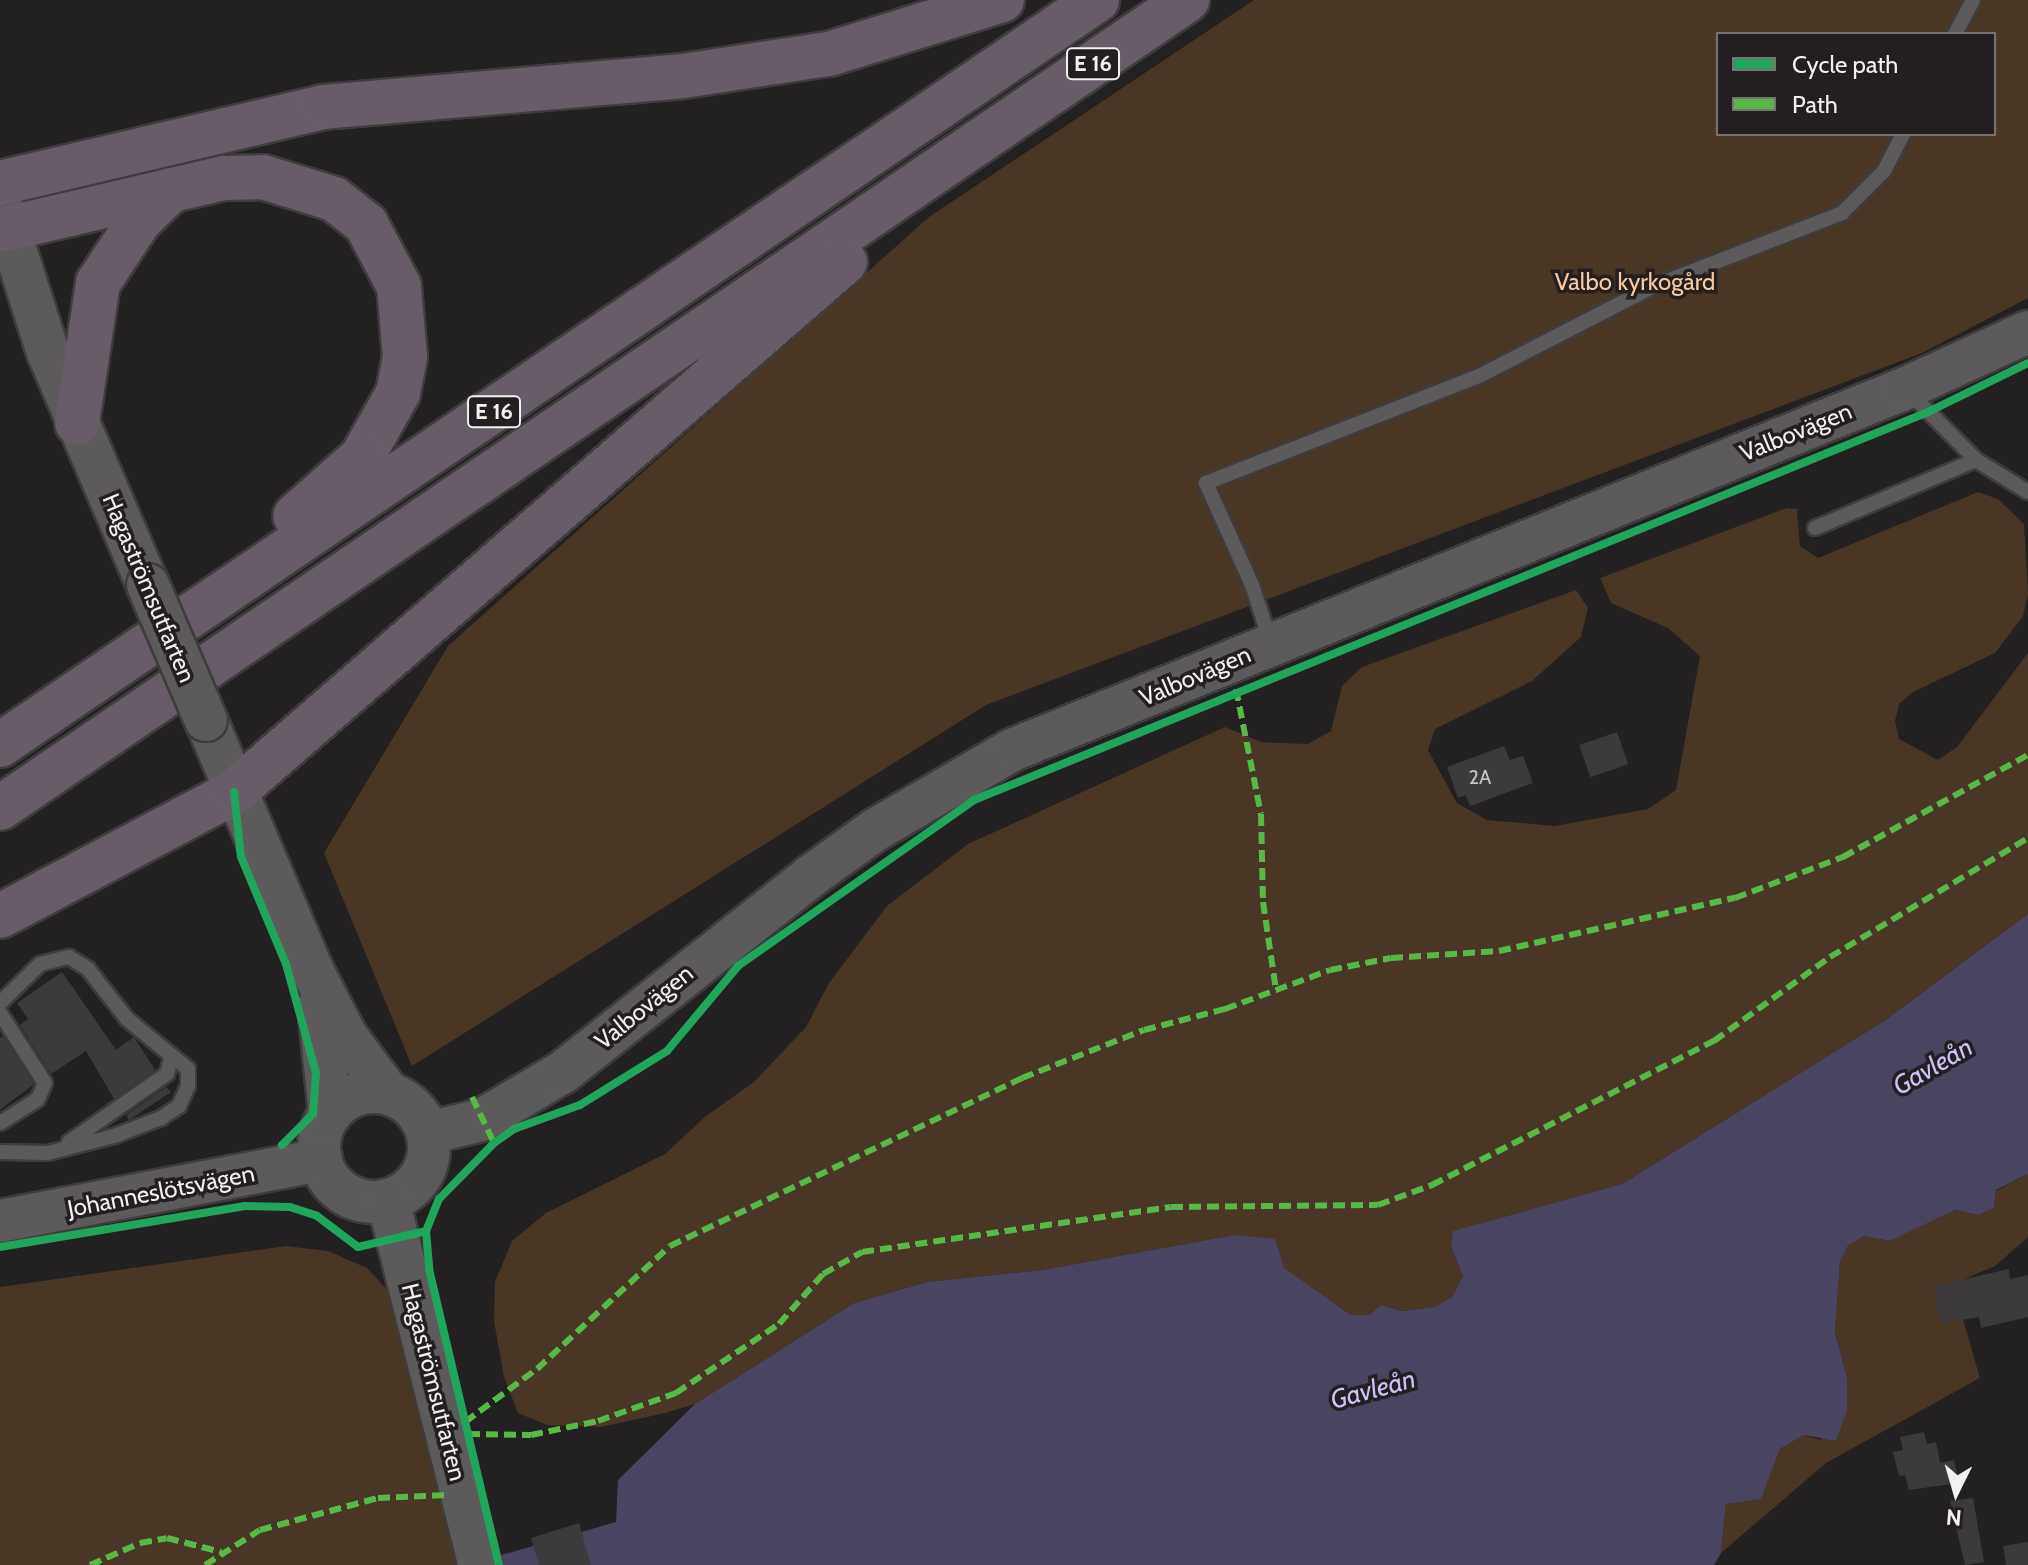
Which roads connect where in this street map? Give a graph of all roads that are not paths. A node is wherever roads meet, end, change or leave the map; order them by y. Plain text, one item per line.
1 (1002, 0) edge
2 (1097, 0) edge
3 (1187, 0) edge
4 (1973, 0) edge
5 (1956, 32) edge
6 (1000, 128) junction
7 (1902, 136) edge
8 (0, 183) edge
9 (171, 190) junction
10 (3, 216) edge
11 (2028, 332) edge
12 (1906, 388) junction
13 (77, 423) junction
14 (1976, 460) junction
15 (2028, 492) edge
16 (1815, 528) dead end
17 (1271, 644) junction
18 (98, 678) junction
19 (0, 745) edge
20 (234, 792) junction
21 (0, 808) edge
22 (0, 916) edge
23 (312, 970) junction
24 (0, 1003) edge
25 (0, 1013) edge
26 (171, 1058) junction
27 (389, 1094) junction
28 (330, 1114) junction
29 (0, 1123) edge
30 (428, 1133) junction
31 (0, 1152) edge
32 (48, 1153) junction
33 (321, 1160) junction
34 (388, 1200) junction
35 (0, 1221) edge
36 (479, 1564) edge

1 - 8 highway
2 - 18 highway, E 16
3 - 6 highway, E 16
4 - 5 lane
6 - 20 highway
6 - 21 highway, E 16
7 - 17 lane
9 - 10 highway
9 - 13 highway
9 - 18 highway
10 - 13 main road, Hagaströmsutfarten
11 - 12 main road, Valbovägen
12 - 14 lane
12 - 17 main road, Valbovägen
13 - 20 main road, Hagaströmsutfarten, bridge
14 - 15 lane
14 - 16 lane
17 - 30 main road, Valbovägen
18 - 19 highway, E 16
20 - 22 highway
20 - 23 main road, Hagaströmsutfarten
23 - 27 main road, Hagaströmsutfarten
23 - 28 main road, Hagaströmsutfarten
24 - 26 lane
25 - 29 lane
26 - 32 lane
26 - 32 lane
27 - 28 main road
27 - 30 main road, Hagaströmsutfarten
28 - 33 main road, Hagaströmsutfarten
30 - 34 main road
31 - 32 lane
33 - 34 main road
33 - 35 main road, Johanneslötsvägen
34 - 36 main road, Hagaströmsutfarten

